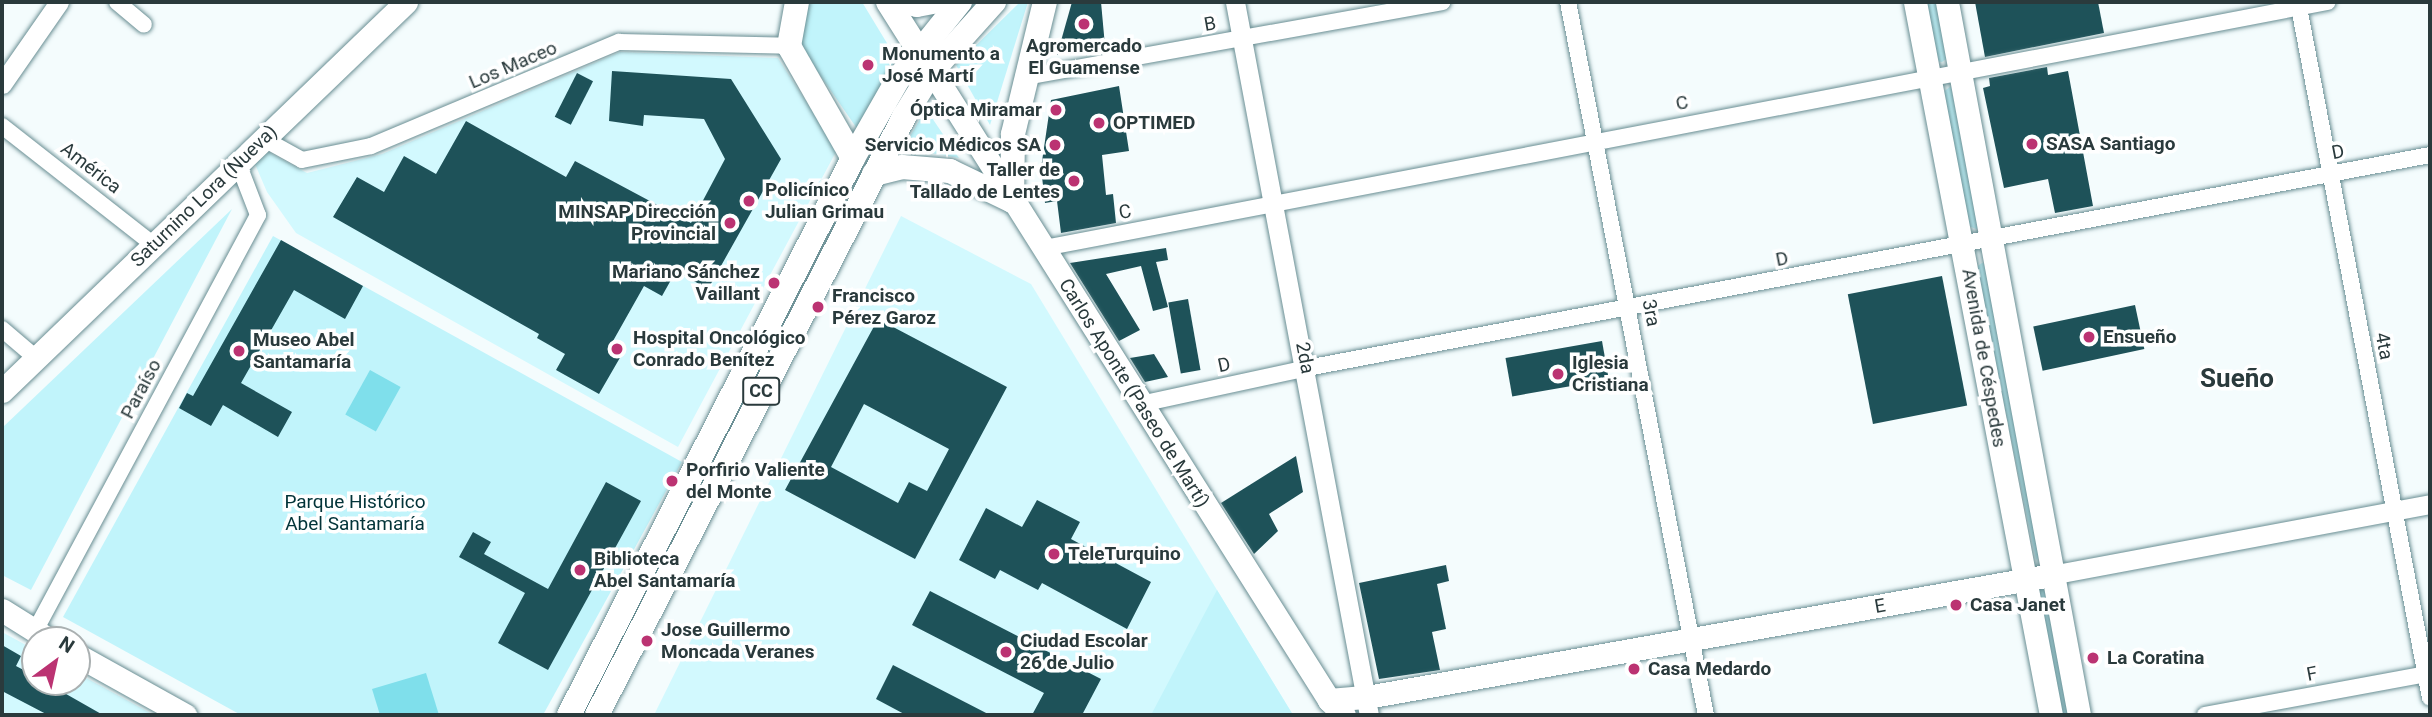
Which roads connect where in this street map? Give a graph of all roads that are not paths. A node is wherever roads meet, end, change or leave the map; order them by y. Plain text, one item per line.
1 (59, 2) edge
2 (117, 2) edge
3 (406, 2) edge
4 (797, 2) edge
5 (888, 2) edge
6 (905, 2) edge
7 (933, 2) edge
8 (960, 2) edge
9 (994, 2) edge
10 (1045, 2) edge
11 (1235, 2) edge
12 (1442, 2) edge
13 (1569, 2) edge
14 (1915, 2) edge
15 (1947, 2) edge
16 (2328, 2) edge
17 (2298, 5) edge
18 (144, 25) dead end
19 (1241, 40) junction
20 (789, 46) junction
21 (918, 50) junction
22 (932, 71) junction
23 (1960, 71) junction
24 (1026, 77) junction
25 (1928, 78) junction
26 (2, 84) edge
27 (2, 126) edge
28 (264, 139) junction
29 (1597, 141) junction
30 (2430, 155) edge
31 (853, 158) junction
32 (239, 163) junction
33 (874, 174) junction
34 (2329, 175) junction
35 (1012, 201) junction
36 (1274, 206) junction
37 (1991, 240) junction
38 (154, 245) junction
39 (1964, 246) junction
40 (1044, 248) junction
41 (1629, 309) junction
42 (2, 329) edge
43 (36, 358) junction
44 (1307, 368) junction
45 (2, 391) edge
46 (1141, 404) junction
47 (2430, 504) edge
48 (2395, 511) junction
49 (2051, 575) junction
50 (2024, 580) junction
51 (3, 613) edge
52 (26, 626) edge
53 (48, 626) edge
54 (1692, 639) junction
55 (91, 663) edge
56 (2426, 674) junction
57 (2430, 698) edge
58 (1368, 706) edge
59 (1336, 710) edge
60 (186, 715) edge
61 (569, 715) edge
62 (597, 715) edge
63 (1706, 715) edge
64 (2051, 715) edge
65 (2079, 715) edge
66 (2205, 715) edge

1 - 26 street
2 - 18 street
3 - 28 main road, Saturnino Lora (Nueva)
4 - 20 main road
5 - 21 main road
6 - 7 main road
8 - 21 main road, CC
9 - 22 main road, CC
10 - 24 main road
11 - 19 street, 2da
12 - 19 street, B
13 - 29 street, 3ra
14 - 25 main road, Avenida de Céspedes
15 - 23 main road, Avenida de Céspedes
16 - 17 street, C
17 - 23 street, C
17 - 34 street, 4ta
19 - 24 street, B
19 - 36 street, 2da
20 - 28 street, Los Maceo
20 - 31 main road
21 - 22 main road
21 - 31 main road, CC
22 - 33 main road, CC
22 - 35 main road, Carlos Aponte (Paseo de Martí)
23 - 25 street, C
23 - 37 main road, Avenida de Céspedes
24 - 35 main road
25 - 29 street, C
25 - 39 main road, Avenida de Céspedes
27 - 38 street, América
28 - 32 main road, Saturnino Lora (Nueva)
29 - 36 street, C
29 - 41 street, 3ra
30 - 34 street, D
31 - 61 main road, CC
32 - 38 main road, Saturnino Lora (Nueva)
32 - 53 street, Paraíso
33 - 35 main road
33 - 62 main road, CC
34 - 37 street, D
34 - 48 street, 4ta
35 - 40 main road, Carlos Aponte (Paseo de Martí)
36 - 40 street, C
36 - 44 street, 2da
37 - 39 street, D
37 - 49 main road, Avenida de Céspedes
38 - 43 main road, Saturnino Lora (Nueva)
39 - 41 street, D
39 - 50 main road, Avenida de Céspedes
40 - 46 main road, Carlos Aponte (Paseo de Martí)
41 - 44 street, D
41 - 54 street, 3ra
42 - 43 street
43 - 45 main road, Saturnino Lora (Nueva)
44 - 46 street, D
44 - 58 street, 2da
46 - 59 main road, Carlos Aponte (Paseo de Martí)
47 - 48 street, E
48 - 49 street, E
48 - 56 street, 4ta
49 - 50 main road, E
49 - 65 main road, Avenida de Céspedes
50 - 54 main road, E
50 - 64 main road, Avenida de Céspedes
51 - 52 main road
54 - 58 main road, E
54 - 63 street, 3ra
55 - 60 main road
56 - 57 street, 4ta
56 - 66 street, F
58 - 59 main road, E

